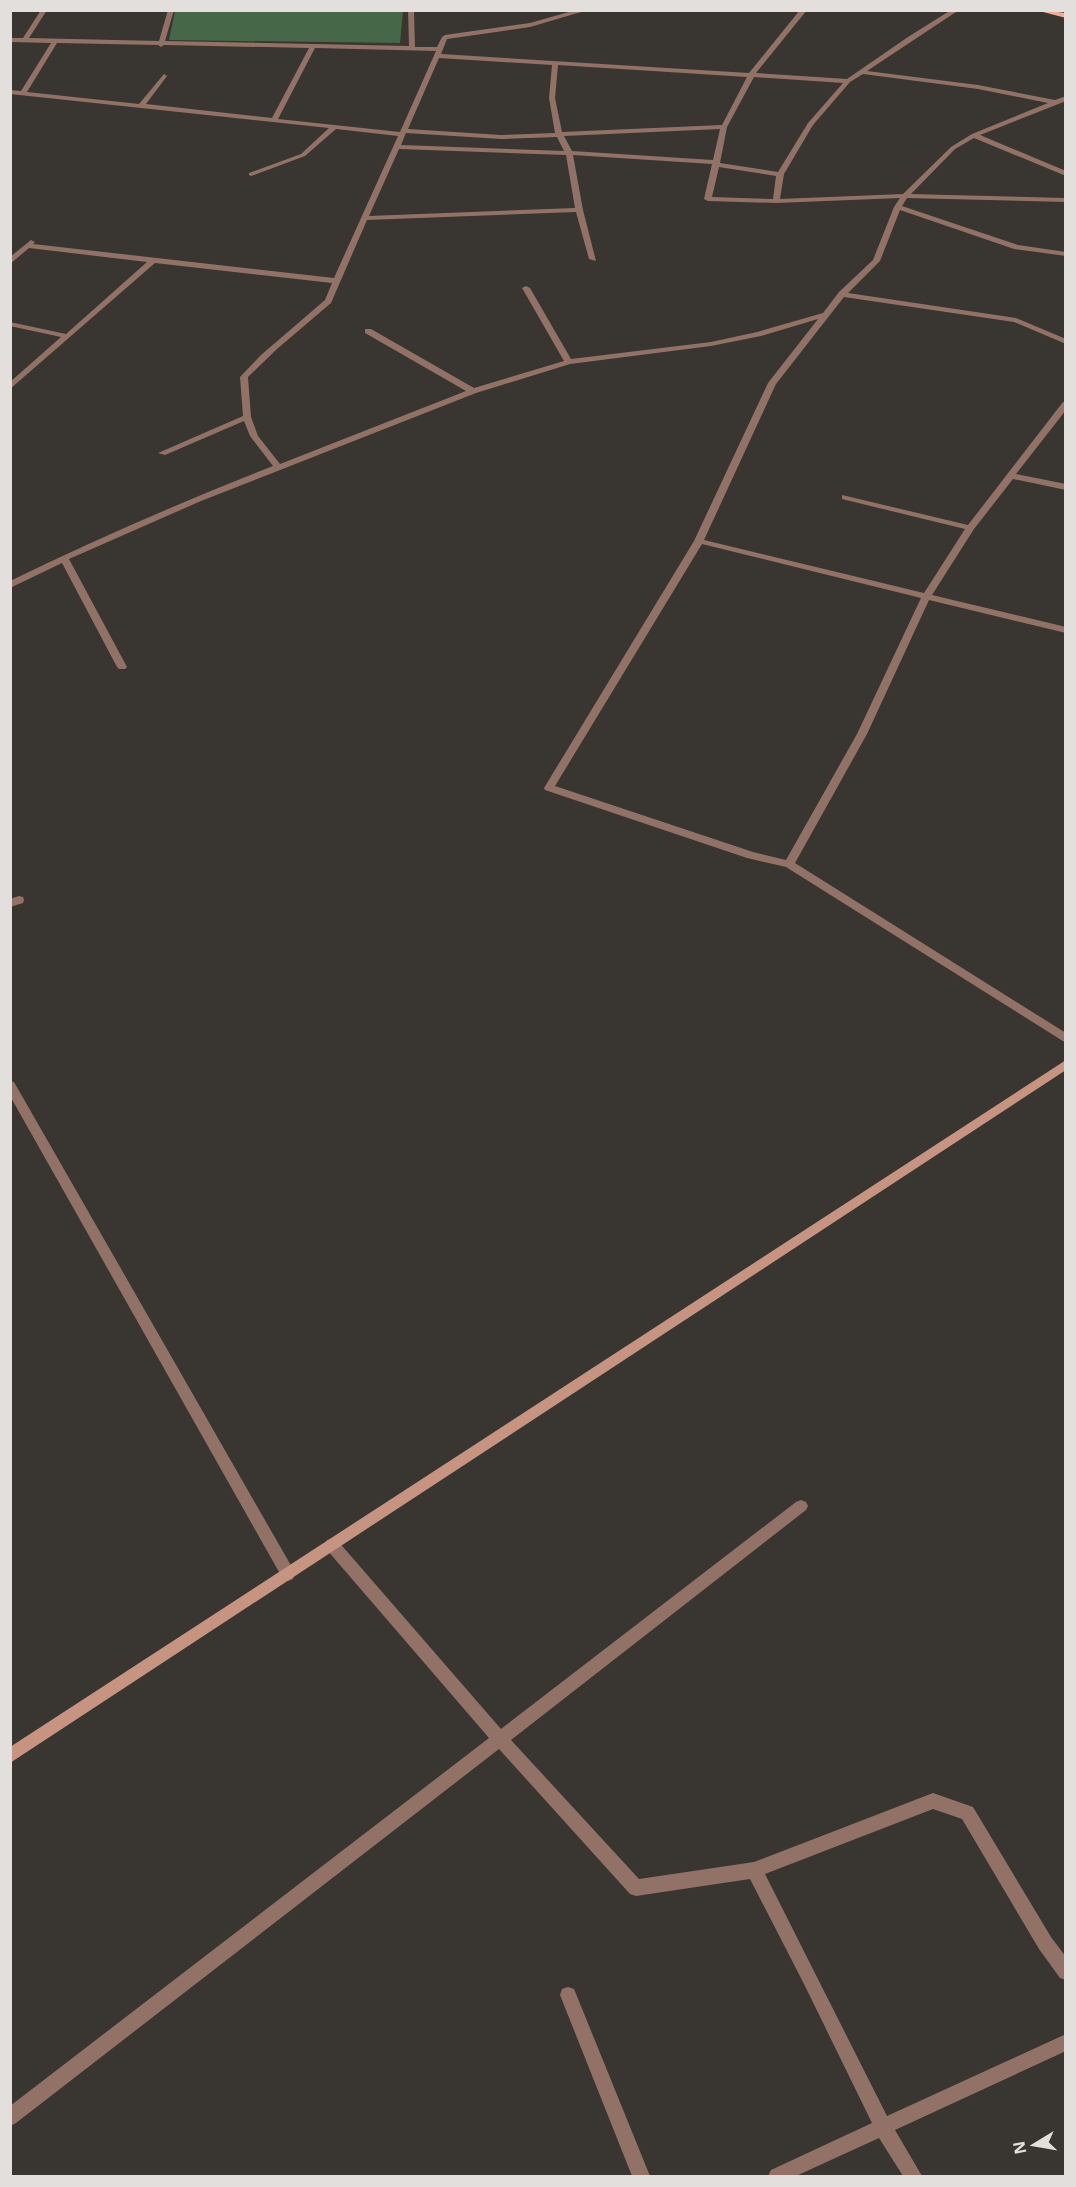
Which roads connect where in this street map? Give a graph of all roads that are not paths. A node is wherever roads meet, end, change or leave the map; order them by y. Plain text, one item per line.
1 (44, 10) edge
2 (171, 10) edge
3 (411, 10) edge
4 (804, 10) edge
5 (956, 10) edge
6 (1046, 10) edge
7 (580, 11) edge
8 (1065, 16) edge
9 (10, 40) edge
10 (25, 40) junction
11 (55, 41) junction
12 (161, 45) junction
13 (313, 47) junction
14 (412, 49) junction
15 (438, 53) junction
16 (555, 63) junction
17 (863, 72) junction
18 (752, 74) junction
19 (164, 76) dead end
20 (848, 81) junction
21 (10, 92) edge
22 (23, 93) junction
23 (1065, 98) edge
24 (1055, 102) junction
25 (141, 106) junction
26 (274, 120) junction
27 (334, 127) junction
28 (724, 127) junction
29 (403, 132) junction
30 (559, 133) junction
31 (974, 135) junction
32 (397, 147) junction
33 (569, 153) junction
34 (716, 164) junction
35 (251, 174) dead end
36 (780, 174) junction
37 (1065, 174) edge
38 (905, 196) junction
39 (1065, 200) edge
40 (776, 201) junction
41 (898, 207) junction
42 (579, 210) junction
43 (366, 218) junction
44 (34, 239) dead end
45 (27, 246) junction
46 (1065, 254) edge
47 (593, 259) dead end
48 (152, 261) junction
49 (10, 262) edge
50 (338, 281) junction
51 (526, 288) dead end
52 (842, 294) junction
53 (828, 314) junction
54 (10, 324) edge
55 (368, 331) dead end
56 (66, 336) junction
57 (1065, 342) edge
58 (569, 362) junction
59 (10, 387) edge
60 (473, 391) junction
61 (1065, 404) edge
62 (247, 417) junction
63 (162, 453) dead end
64 (278, 467) junction
65 (1013, 476) junction
66 (1065, 487) edge
67 (845, 497) dead end
68 (970, 528) junction
69 (699, 541) junction
70 (64, 558) junction
71 (10, 585) edge
72 (927, 595) junction
73 (1065, 630) edge
74 (122, 667) dead end
75 (789, 864) junction
76 (1065, 1039) edge
77 (1065, 1064) edge
78 (10, 1084) edge
79 (801, 1506) dead end
80 (332, 1545) junction
81 (288, 1574) junction
82 (500, 1739) junction
83 (10, 1756) edge
84 (753, 1870) junction
85 (1065, 1972) edge
86 (568, 1995) dead end
87 (1065, 2042) edge
88 (10, 2117) edge
89 (883, 2127) junction
90 (641, 2176) edge
91 (777, 2176) edge
92 (913, 2176) edge

1 - 10 street
2 - 12 street
3 - 14 street
4 - 18 street
5 - 17 street
6 - 8 main road
7 - 15 street
9 - 10 street
10 - 11 street
11 - 12 street
11 - 22 street
12 - 13 street
13 - 14 street
13 - 26 street
14 - 15 street
15 - 16 street
15 - 29 street
16 - 18 street
16 - 30 street
17 - 20 street
17 - 24 street
18 - 20 street
18 - 28 street
19 - 25 street
20 - 36 street
21 - 22 street
22 - 25 street
23 - 24 street
24 - 31 street
25 - 26 street
26 - 27 street
27 - 29 street
27 - 35 street
28 - 30 street
28 - 34 street
29 - 30 street
29 - 32 street
30 - 33 street
31 - 37 street
31 - 38 street
32 - 33 street
32 - 43 street
33 - 34 street
33 - 42 street
34 - 36 street
34 - 40 street
36 - 40 street
38 - 39 street
38 - 40 street
38 - 41 street
41 - 46 street
41 - 52 street
42 - 43 street
42 - 47 street
43 - 50 street
44 - 45 street
45 - 48 street
45 - 49 street
48 - 50 street
48 - 56 street
50 - 62 street
51 - 58 street
52 - 53 street
52 - 57 street
53 - 58 street
53 - 69 street
54 - 56 street
55 - 60 street
56 - 59 street
58 - 60 street
60 - 64 street
61 - 65 street
62 - 63 street
62 - 64 street
64 - 70 street
65 - 66 street
65 - 68 street
67 - 68 street
68 - 72 street
69 - 72 street
69 - 75 street
70 - 71 street
70 - 74 street
72 - 73 street
72 - 75 street
75 - 76 street
77 - 80 street
78 - 81 street
79 - 82 street
80 - 81 street
80 - 82 street
81 - 83 street
82 - 84 street
82 - 88 street
84 - 85 street
84 - 89 street
86 - 90 street
87 - 89 street
89 - 91 street
89 - 92 street

